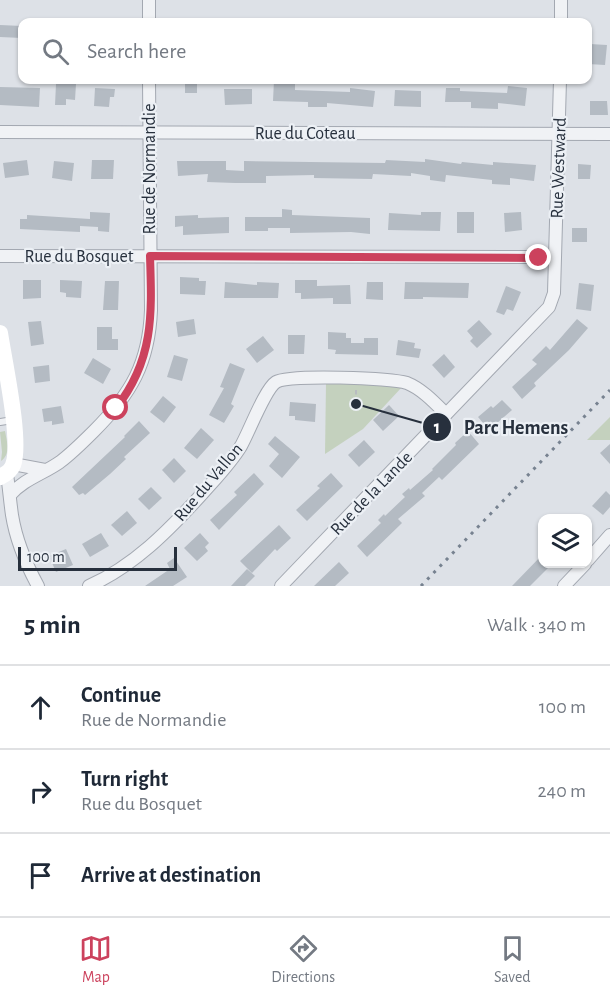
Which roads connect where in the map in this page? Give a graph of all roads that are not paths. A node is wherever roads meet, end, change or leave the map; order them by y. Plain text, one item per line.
1 (149, 0) edge
2 (561, 0) edge
3 (149, 18) edge
4 (561, 18) edge
5 (149, 84) edge
6 (560, 84) edge
7 (0, 132) edge
8 (149, 132) junction
9 (559, 134) junction
10 (610, 134) edge
11 (0, 256) edge
12 (150, 256) junction
13 (555, 257) junction
14 (0, 333) edge
15 (4, 380) edge
16 (446, 414) junction
17 (7, 421) edge
18 (45, 470) junction
19 (7, 472) edge
20 (5, 496) edge
21 (610, 536) edge
22 (592, 556) edge
23 (580, 568) edge
24 (38, 586) edge
25 (89, 586) edge
26 (281, 586) edge
27 (564, 586) edge

1 - 3 street
2 - 4 street
5 - 8 street, Rue de Normandie
6 - 9 street, Rue Westward
7 - 8 street, Rue du Coteau
8 - 9 street, Rue du Coteau
8 - 12 street, Rue de Normandie
9 - 10 street, Rue du Coteau
9 - 13 street, Rue Westward
11 - 12 street, Rue du Bosquet
12 - 13 street, Rue du Bosquet
12 - 18 street, Rue de Normandie
13 - 16 street, Rue de la Lande
14 - 15 street
15 - 17 street
16 - 25 street, Rue du Vallon
16 - 26 street, Rue de la Lande
17 - 19 street
18 - 19 street
18 - 20 street, Rue de Normandie
19 - 20 street
20 - 24 street
21 - 22 street
23 - 27 street

